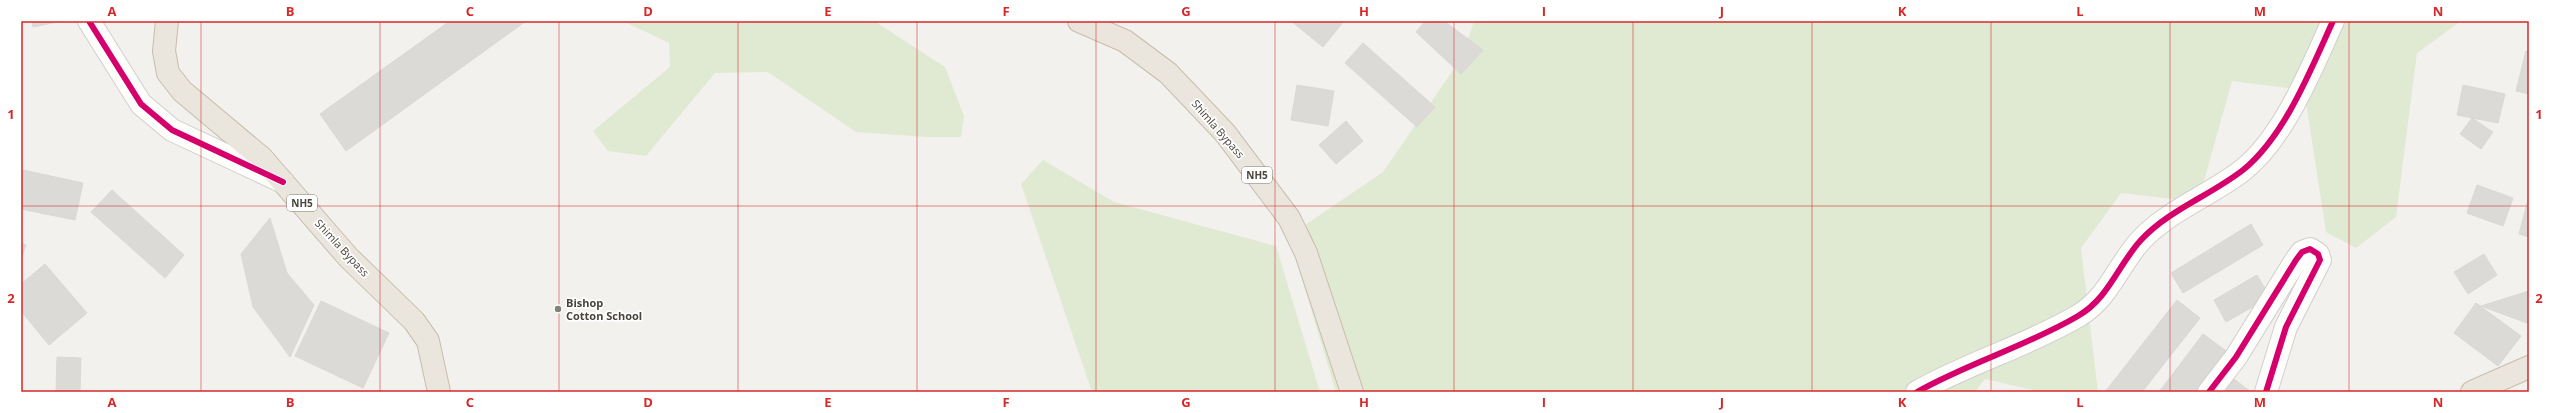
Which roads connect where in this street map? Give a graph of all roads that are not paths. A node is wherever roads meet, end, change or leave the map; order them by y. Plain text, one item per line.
1 (89, 21) edge
2 (167, 21) edge
3 (1079, 21) edge
4 (2333, 21) edge
5 (283, 182) junction
6 (2529, 367) edge
7 (439, 392) edge
8 (1352, 392) edge
9 (1917, 392) edge
10 (2209, 392) edge
11 (2266, 392) edge
12 (2472, 392) edge

1 - 5 street
2 - 5 highway, Shimla Bypass / NH5
3 - 8 highway, Shimla Bypass / NH5
4 - 9 street
5 - 7 highway, Shimla Bypass / NH5
6 - 12 highway
10 - 11 street

